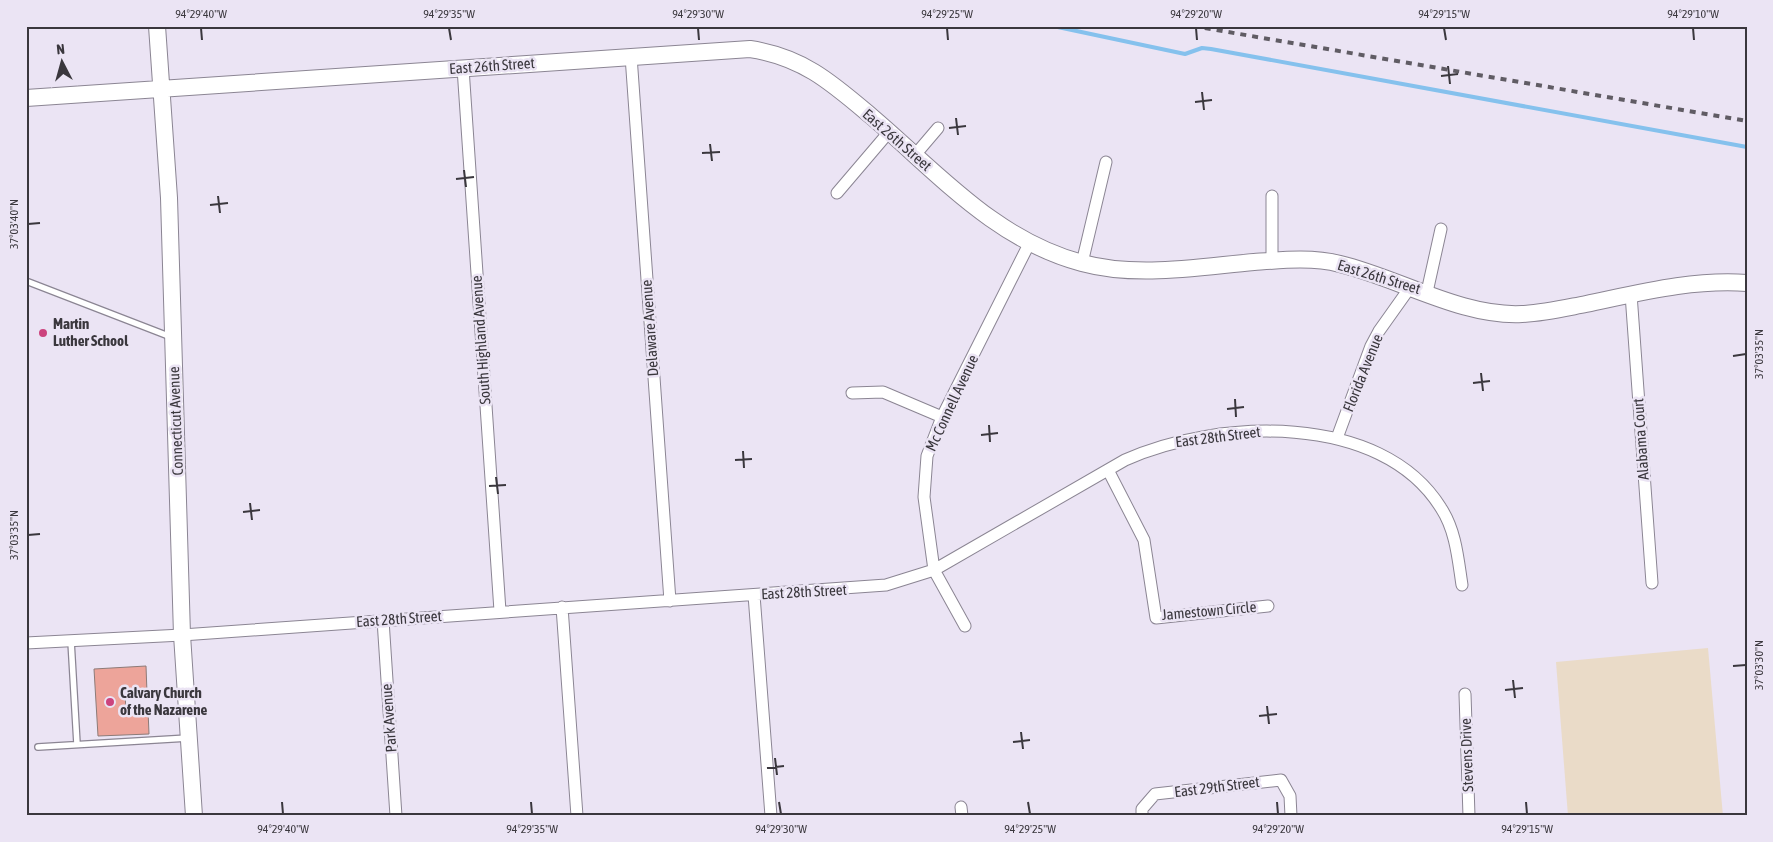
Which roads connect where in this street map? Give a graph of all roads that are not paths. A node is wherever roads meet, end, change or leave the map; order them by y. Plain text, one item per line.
1 (157, 26) edge
2 (631, 56) junction
3 (463, 68) junction
4 (161, 90) junction
5 (26, 98) edge
6 (938, 128) dead end
7 (889, 132) junction
8 (915, 155) junction
9 (1106, 162) dead end
10 (836, 194) dead end
11 (1272, 196) dead end
12 (1441, 229) dead end
13 (1029, 244) junction
14 (1272, 261) junction
15 (1082, 263) junction
16 (26, 281) edge
17 (1747, 283) edge
18 (1411, 286) junction
19 (1427, 292) junction
20 (1631, 294) junction
21 (173, 338) junction
22 (852, 393) dead end
23 (942, 417) junction
24 (1337, 438) junction
25 (1108, 470) junction
26 (934, 570) junction
27 (1652, 583) dead end
28 (1462, 585) dead end
29 (754, 595) junction
30 (670, 601) junction
31 (562, 606) junction
32 (1268, 606) dead end
33 (500, 611) junction
34 (383, 620) junction
35 (965, 626) dead end
36 (182, 635) junction
37 (70, 641) junction
38 (26, 643) edge
39 (1465, 694) dead end
40 (189, 738) junction
41 (77, 744) junction
42 (38, 747) dead end
43 (1142, 812) edge
44 (194, 816) edge
45 (396, 816) edge
46 (576, 816) edge
47 (771, 816) edge
48 (1291, 816) edge
49 (1469, 816) edge

1 - 4 street, Connecticut Avenue
2 - 3 street, East 26th Street
2 - 7 street, East 26th Street
2 - 30 street, Delaware Avenue
3 - 4 street, East 26th Street
3 - 33 street, South Highland Avenue
4 - 5 street, East 26th Street
4 - 21 street, Connecticut Avenue
6 - 8 street
7 - 8 street, East 26th Street
7 - 10 street
8 - 13 street, East 26th Street
9 - 15 street
11 - 14 street
12 - 19 street
13 - 15 street, East 26th Street
13 - 23 street, Mc Connell Avenue
14 - 15 street, East 26th Street
14 - 18 street, East 26th Street
16 - 21 lane
17 - 20 street, East 26th Street
18 - 19 street, East 26th Street
18 - 24 street, Florida Avenue
19 - 20 street, East 26th Street
20 - 27 street, Alabama Court
21 - 36 street, Connecticut Avenue
22 - 23 street
23 - 26 street, Mc Connell Avenue
24 - 25 street, East 28th Street
24 - 28 street, East 28th Street
25 - 26 street, East 28th Street
25 - 32 street, Jamestown Circle
26 - 29 street, East 28th Street
26 - 35 street, Mc Connell Avenue
29 - 30 street, East 28th Street
29 - 47 street
30 - 31 street, East 28th Street
31 - 33 street, East 28th Street
31 - 46 street
33 - 34 street, East 28th Street
34 - 36 street, East 28th Street
34 - 45 street, Park Avenue
36 - 37 street, East 28th Street
36 - 40 street, Connecticut Avenue
37 - 38 street, East 28th Street
37 - 41 lane
39 - 49 street, Stevens Drive
40 - 41 lane
40 - 44 street, Connecticut Avenue
41 - 42 lane
43 - 48 street, East 29th Street

